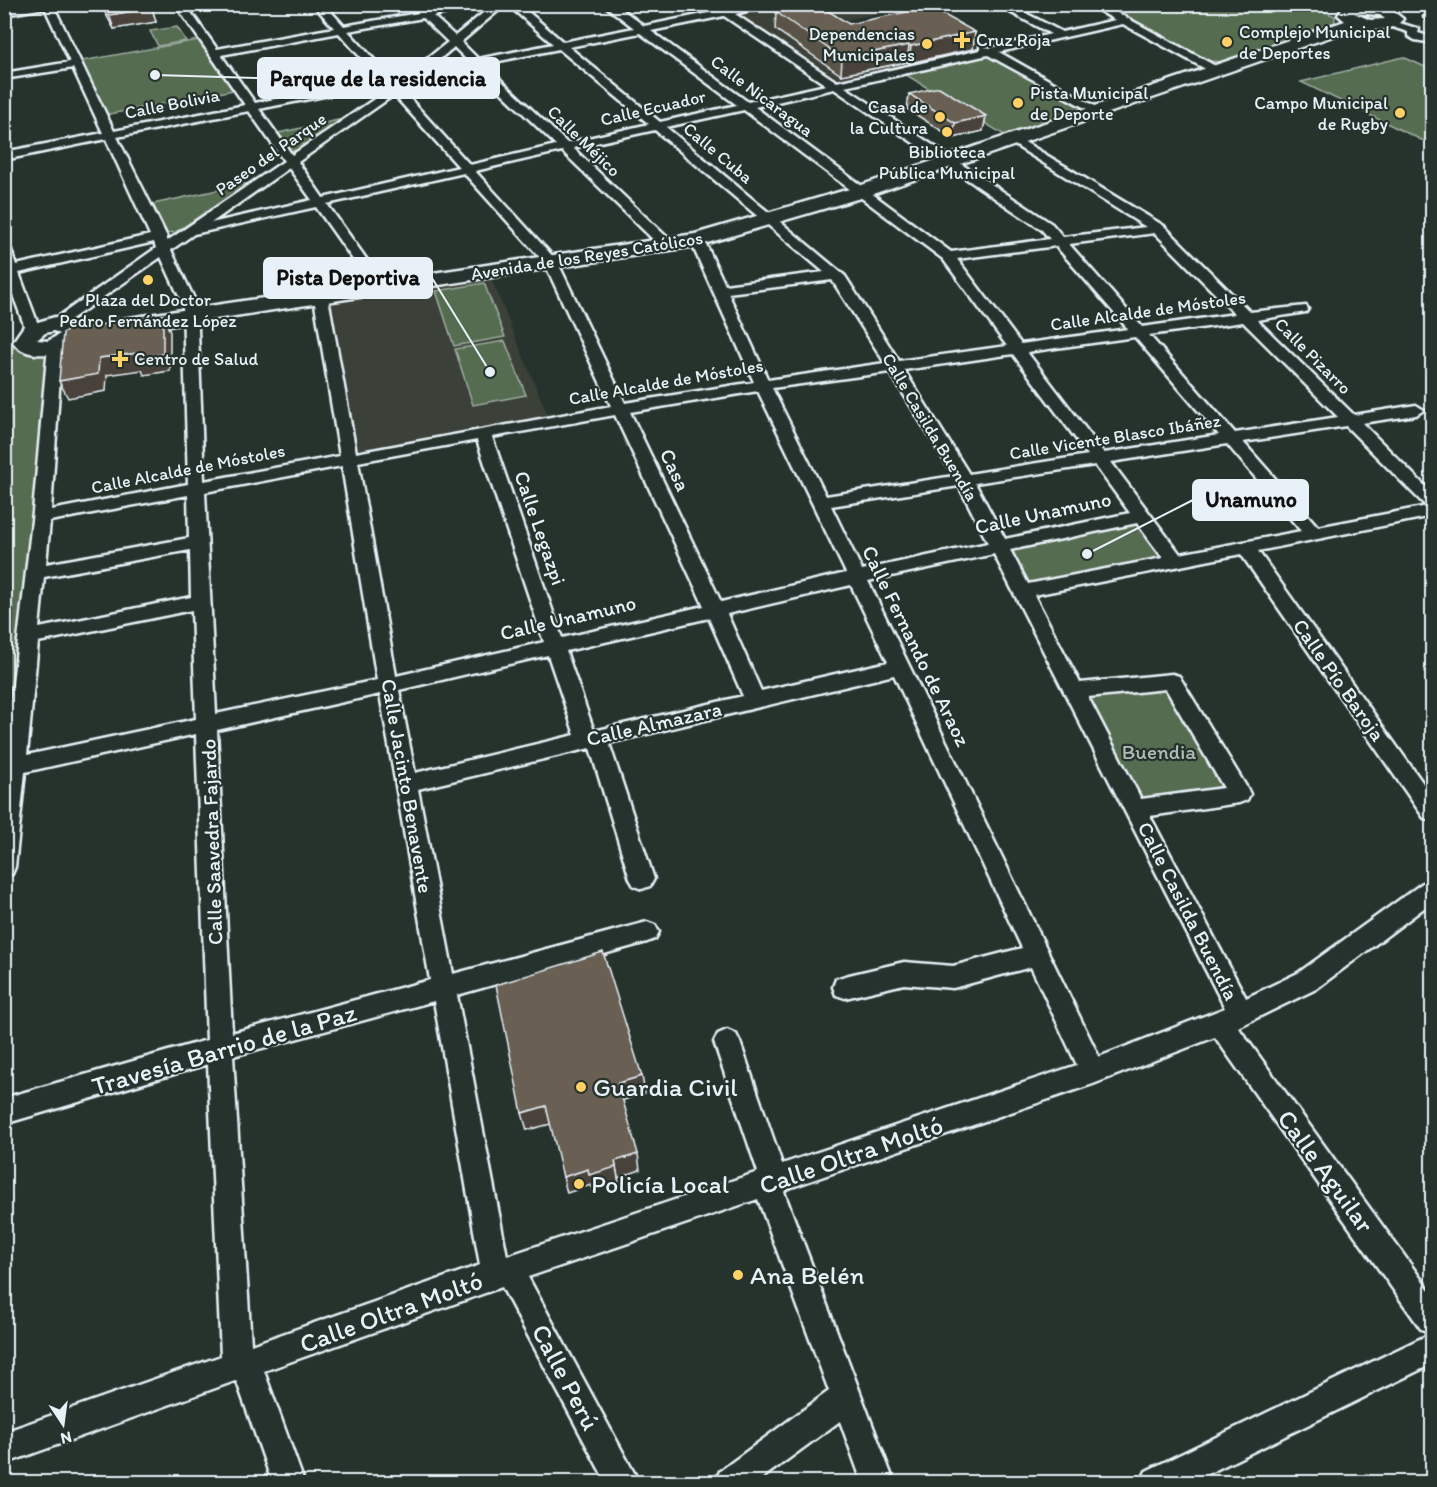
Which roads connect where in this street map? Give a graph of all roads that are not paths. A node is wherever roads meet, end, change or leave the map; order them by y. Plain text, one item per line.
1 (53, 4) edge
2 (180, 4) edge
3 (318, 4) edge
4 (415, 4) edge
5 (482, 4) edge
6 (501, 4) edge
7 (512, 4) edge
8 (608, 4) edge
9 (713, 4) edge
10 (770, 4) edge
11 (904, 4) edge
12 (1000, 4) edge
13 (1093, 4) edge
14 (1407, 4) edge
15 (48, 5) edge
16 (4, 12) edge
17 (726, 13) junction
18 (426, 15) junction
19 (1432, 15) edge
20 (1389, 18) junction
21 (1123, 21) junction
22 (1432, 21) edge
23 (945, 27) edge
24 (341, 30) junction
25 (642, 30) junction
26 (1415, 31) junction
27 (1432, 32) edge
28 (1060, 35) junction
29 (1432, 40) edge
30 (454, 41) junction
31 (971, 41) edge
32 (562, 46) junction
33 (989, 51) junction
34 (214, 53) junction
35 (476, 63) junction
36 (76, 64) junction
37 (1217, 71) junction
38 (416, 74) junction
39 (4, 76) edge
40 (392, 85) junction
41 (834, 86) junction
42 (744, 106) junction
43 (252, 107) junction
44 (1098, 112) junction
45 (656, 125) junction
46 (110, 135) junction
47 (1014, 141) junction
48 (564, 147) junction
49 (4, 156) edge
50 (949, 162) junction
51 (291, 163) junction
52 (467, 169) junction
53 (860, 192) junction
54 (320, 202) junction
55 (769, 219) junction
56 (1159, 230) junction
57 (191, 231) junction
58 (697, 240) junction
59 (1060, 242) junction
60 (162, 243) junction
61 (667, 245) junction
62 (4, 250) edge
63 (948, 256) junction
64 (550, 261) junction
65 (8, 271) edge
66 (836, 275) junction
67 (380, 288) junction
68 (721, 290) junction
69 (321, 298) junction
70 (1301, 309) dead end
71 (1246, 317) junction
72 (189, 318) junction
73 (1138, 332) junction
74 (55, 335) edge
75 (1018, 349) junction
76 (893, 365) junction
77 (763, 384) junction
78 (622, 410) junction
79 (1416, 410) dead end
80 (1349, 420) junction
81 (483, 434) junction
82 (1231, 439) junction
83 (349, 459) junction
84 (1100, 459) junction
85 (965, 480) junction
86 (196, 488) junction
87 (820, 502) junction
88 (1432, 502) edge
89 (1432, 511) edge
90 (1142, 516) junction
91 (42, 517) junction
92 (1314, 534) junction
93 (199, 542) junction
94 (1000, 547) junction
95 (1246, 548) junction
96 (1176, 562) junction
97 (36, 572) junction
98 (857, 577) junction
99 (1023, 591) junction
100 (202, 601) junction
101 (715, 609) junction
102 (29, 637) junction
103 (557, 645) junction
104 (900, 666) junction
105 (388, 684) junction
106 (1075, 692) junction
107 (755, 700) junction
108 (207, 724) junction
109 (592, 739) junction
110 (10, 767) edge
111 (407, 783) junction
112 (1135, 809) junction
113 (1432, 812) edge
114 (4, 867) edge
115 (642, 879) dead end
116 (1432, 889) edge
117 (647, 932) dead end
118 (1037, 955) junction
119 (845, 987) dead end
120 (444, 988) junction
121 (1230, 1018) junction
122 (727, 1042) dead end
123 (220, 1048) junction
124 (1093, 1072) junction
125 (4, 1111) edge
126 (771, 1183) junction
127 (502, 1273) junction
128 (1432, 1318) edge
129 (1432, 1348) edge
130 (242, 1365) junction
131 (846, 1397) junction
132 (4, 1448) edge
133 (288, 1482) edge
134 (623, 1482) edge
135 (731, 1482) edge
136 (878, 1482) edge
137 (1157, 1482) edge

1 - 15 street
2 - 34 street
3 - 24 street, Casa
4 - 18 street, Calle Méjico
5 - 18 street
6 - 30 street, Paseo del Parque
7 - 32 street, Calle Cuba
8 - 25 street, Calle Nicaragua
9 - 17 street
10 - 17 street
11 - 23 street
12 - 28 street
13 - 21 street
14 - 20 main road
15 - 16 street
15 - 36 street, Calle Saavedra Fajardo
17 - 25 street
17 - 41 street
18 - 24 street
18 - 30 street, Calle Méjico
19 - 22 street
20 - 26 street
20 - 37 main road, Avenida de los Reyes Católicos
21 - 28 street, Calle Ecuador
21 - 37 street
24 - 34 street
24 - 40 street, Casa
25 - 32 street
25 - 42 street, Calle Nicaragua
26 - 27 street
26 - 29 street
28 - 33 street, Calle Ecuador
30 - 35 street, Calle Méjico
30 - 38 street, Paseo del Parque
31 - 33 street
32 - 35 street
32 - 45 street, Calle Cuba
33 - 41 street, Calle Ecuador
33 - 44 street
34 - 43 street
35 - 38 street
35 - 48 street, Calle Méjico
36 - 39 street
36 - 46 street, Calle Saavedra Fajardo
37 - 44 main road, Avenida de los Reyes Católicos
38 - 40 street, Paseo del Parque
40 - 43 street, Calle Bolivia
40 - 51 street, Paseo del Parque
40 - 52 street, Casa
41 - 42 street, Calle Ecuador
41 - 50 street
42 - 45 street, Calle Ecuador
42 - 53 street, Calle Nicaragua
43 - 46 street, Calle Bolivia
43 - 51 street
44 - 47 main road, Avenida de los Reyes Católicos
45 - 48 street, Calle Ecuador
45 - 55 street, Calle Cuba
46 - 49 street, Calle Bolivia
46 - 60 street, Calle Saavedra Fajardo
47 - 50 main road, Avenida de los Reyes Católicos
47 - 56 street, Calle Pizarro
48 - 52 street, Calle Ecuador
48 - 61 street, Calle Méjico
50 - 53 main road, Avenida de los Reyes Católicos
50 - 59 street
51 - 54 street
51 - 57 street, Paseo del Parque
52 - 54 street, Calle Ecuador
52 - 64 street, Casa
53 - 55 main road, Avenida de los Reyes Católicos
53 - 63 street, Calle Nicaragua
54 - 57 street, Calle Ecuador
54 - 67 street
55 - 58 main road, Avenida de los Reyes Católicos
55 - 66 street, Calle Casilda Buendía
56 - 59 street
56 - 71 street, Calle Pizarro
57 - 60 street, Paseo del Parque
58 - 61 main road, Avenida de los Reyes Católicos
58 - 68 street, Calle Fernando de Araoz
59 - 63 street
59 - 73 street
60 - 65 street
60 - 72 street, Calle Saavedra Fajardo
60 - 74 street, Paseo del Parque
61 - 64 main road, Avenida de los Reyes Católicos
62 - 65 street
63 - 75 street, Calle Nicaragua
64 - 67 main road, Avenida de los Reyes Católicos
64 - 78 street, Casa
65 - 74 street
66 - 68 street
66 - 76 street, Calle Casilda Buendía
67 - 69 main road, Avenida de los Reyes Católicos
68 - 77 street, Calle Fernando de Araoz
69 - 72 main road, Avenida de los Reyes Católicos
69 - 83 street, Calle Jacinto Benavente
70 - 71 street, Calle Alcalde de Móstoles
71 - 73 street, Calle Alcalde de Móstoles
71 - 80 street, Calle Pizarro
72 - 74 main road, Avenida de los Reyes Católicos
72 - 86 street, Calle Saavedra Fajardo
73 - 75 street, Calle Alcalde de Móstoles
73 - 82 street
74 - 91 street
75 - 76 street, Calle Alcalde de Móstoles
75 - 84 street, Calle Nicaragua
76 - 77 street, Calle Alcalde de Móstoles
76 - 85 street, Calle Casilda Buendía
77 - 78 street, Calle Alcalde de Móstoles
77 - 87 street, Calle Fernando de Araoz
78 - 81 street, Calle Alcalde de Móstoles
78 - 101 street, Casa
79 - 80 street, Calle Vicente Blasco Ibáñez
80 - 82 street, Calle Vicente Blasco Ibáñez
80 - 88 street, Calle Pizarro
81 - 83 street, Calle Alcalde de Móstoles
81 - 103 street, Calle Legazpi
82 - 84 street, Calle Vicente Blasco Ibáñez
82 - 92 street
83 - 86 street, Calle Alcalde de Móstoles
83 - 105 street, Calle Jacinto Benavente
84 - 85 street, Calle Vicente Blasco Ibáñez
84 - 90 street, Calle Nicaragua
85 - 87 street, Calle Vicente Blasco Ibáñez
85 - 94 street, Calle Casilda Buendía
86 - 91 street, Calle Alcalde de Móstoles
86 - 93 street, Calle Saavedra Fajardo
87 - 98 street, Calle Fernando de Araoz
89 - 92 street
90 - 94 street, Calle Unamuno
90 - 96 street, Calle Nicaragua
91 - 97 street
92 - 95 street
93 - 97 street
93 - 100 street, Calle Saavedra Fajardo
94 - 98 street, Calle Unamuno
94 - 99 street, Calle Casilda Buendía
95 - 96 street
95 - 113 street, Calle Pío Baroja
96 - 99 street
97 - 102 street
98 - 101 street, Calle Unamuno
98 - 104 street, Calle Fernando de Araoz
99 - 106 street, Calle Casilda Buendía
100 - 102 street
100 - 108 street, Calle Saavedra Fajardo
101 - 103 street, Calle Unamuno
101 - 107 street, Casa
102 - 110 street
103 - 105 street, Calle Unamuno
103 - 109 street, Calle Legazpi
104 - 107 street, Calle Almazara
104 - 118 street, Calle Fernando de Araoz
105 - 108 street, Calle Unamuno
105 - 111 street, Calle Jacinto Benavente
106 - 112 street, Calle Casilda Buendía
106 - 112 street, Calle Casilda Buendía
107 - 109 street, Calle Almazara
108 - 110 street, Calle Unamuno
108 - 123 street, Calle Saavedra Fajardo
109 - 111 street, Calle Almazara
109 - 115 street, Calle Legazpi
110 - 114 street
111 - 120 street, Calle Jacinto Benavente
112 - 121 street, Calle Casilda Buendía
116 - 121 street, Calle Oltra Moltó
117 - 120 street, Travesía Barrio de la Paz
118 - 119 street
118 - 124 street, Calle Fernando de Araoz
120 - 123 street, Travesía Barrio de la Paz
120 - 127 street, Calle Jacinto Benavente
121 - 124 street, Calle Oltra Moltó
121 - 128 street, Calle Aguilar
122 - 126 street
123 - 125 street, Travesía Barrio de la Paz
123 - 130 street, Calle Saavedra Fajardo
124 - 126 street, Calle Oltra Moltó
126 - 127 street, Calle Oltra Moltó
126 - 131 street
127 - 130 street, Calle Oltra Moltó
127 - 134 street, Calle Perú
129 - 137 street
130 - 132 street, Calle Oltra Moltó
130 - 133 street, Calle Saavedra Fajardo
131 - 135 street
131 - 136 street

